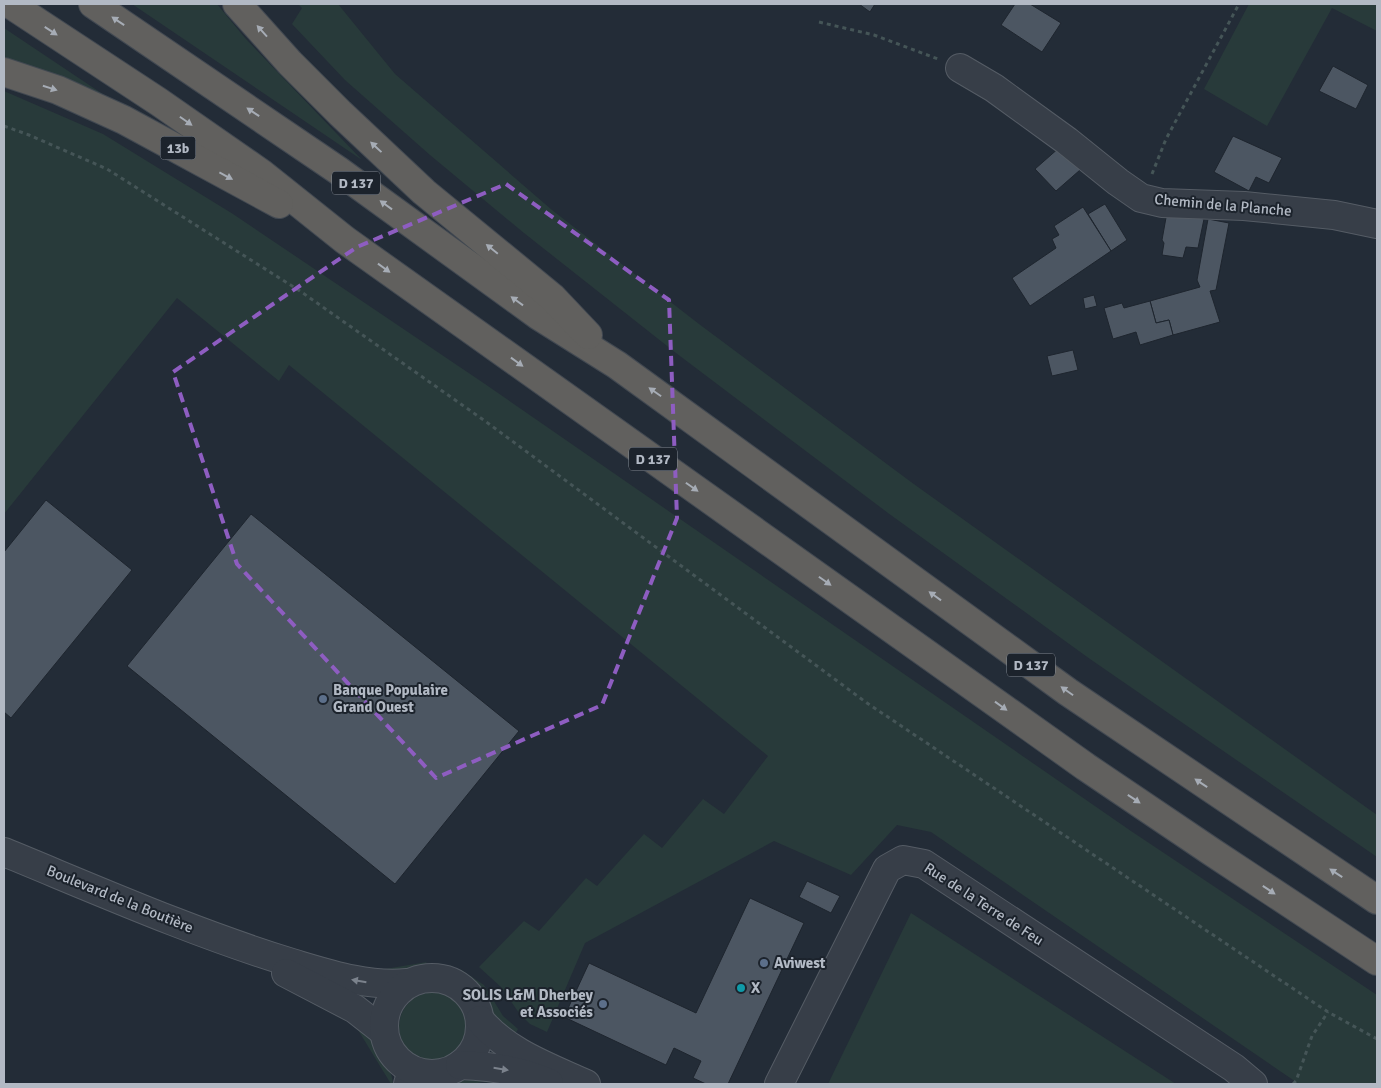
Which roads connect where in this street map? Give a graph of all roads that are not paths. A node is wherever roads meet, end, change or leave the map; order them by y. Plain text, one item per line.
1 (10, 4) edge
2 (93, 4) edge
3 (238, 4) edge
4 (960, 68) road end
5 (4, 72) edge
6 (1377, 224) edge
7 (345, 240) junction
8 (617, 365) junction
9 (4, 852) edge
10 (1377, 900) edge
11 (237, 946) junction
12 (1377, 961) edge
13 (408, 984) junction
14 (480, 1020) junction
15 (383, 1031) junction
16 (460, 1065) junction
17 (410, 1077) edge
18 (552, 1084) edge
19 (586, 1084) edge
20 (779, 1084) edge
21 (1253, 1084) edge

1 -> 7 highway, D 137
8 -> 2 highway, D 137
8 -> 3 highway
4 - 6 street, Chemin de la Planche
5 -> 7 highway, 13b
7 -> 12 highway, D 137
10 -> 8 highway, D 137
9 - 11 street, Boulevard de la Boutière
13 -> 11 street, Boulevard de la Boutière
11 - 15 street, Boulevard de la Boutière
13 - 14 street
13 - 15 street
14 - 16 street
14 - 19 street
15 - 17 street
16 - 17 street
16 -> 18 street
20 - 21 street, Rue de la Terre de Feu

